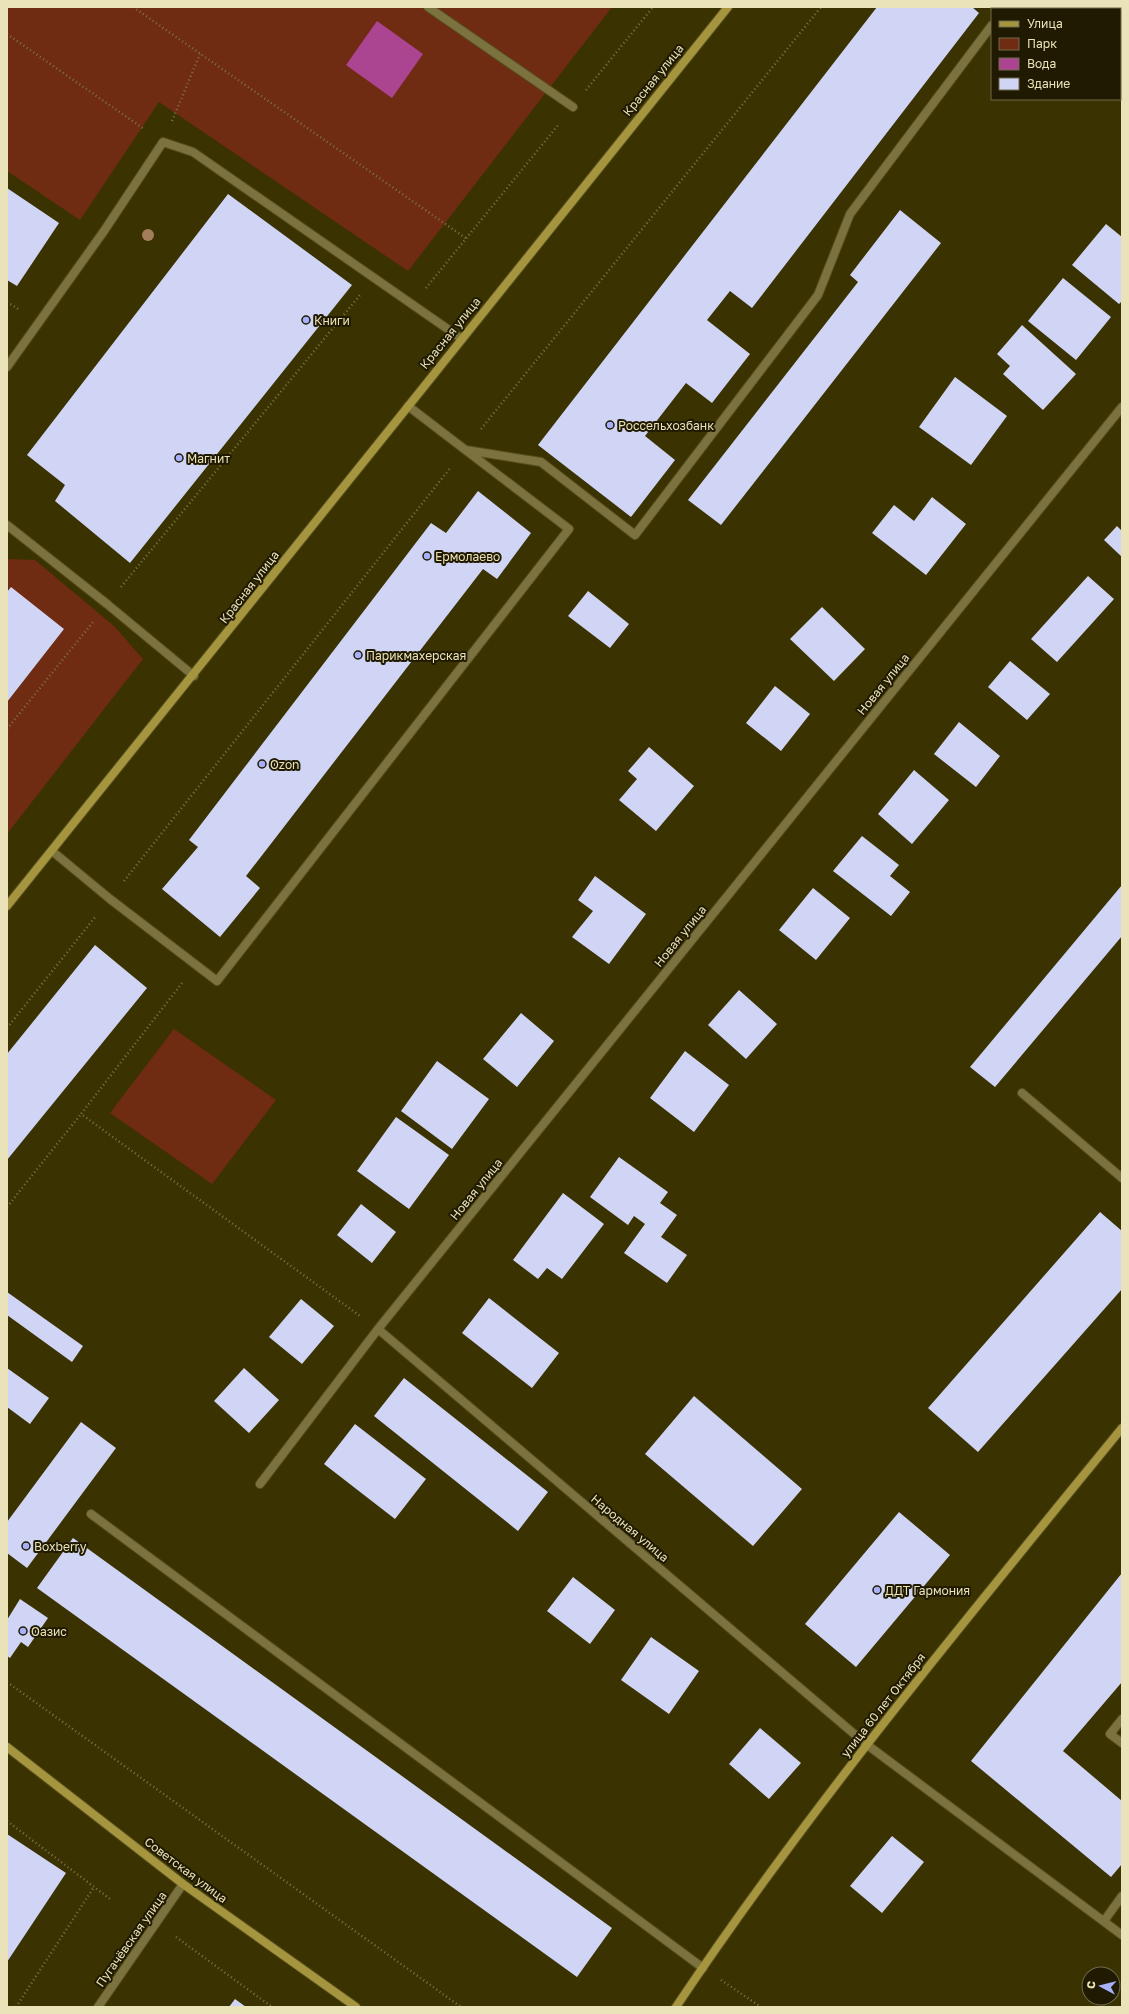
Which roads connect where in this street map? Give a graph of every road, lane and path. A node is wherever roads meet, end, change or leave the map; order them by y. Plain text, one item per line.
1 (133, 7) edge
2 (428, 7) edge
3 (728, 7) edge
4 (821, 7) edge
5 (991, 26) edge
6 (7, 34) edge
7 (200, 54) junction
8 (573, 106) dead end
9 (163, 142) junction
10 (374, 278) junction
11 (418, 287) dead end
12 (462, 339) junction
13 (7, 367) edge
14 (408, 406) junction
15 (1122, 407) edge
16 (465, 450) junction
17 (7, 525) edge
18 (107, 604) junction
19 (194, 676) junction
20 (7, 729) edge
21 (52, 851) junction
22 (110, 898) junction
23 (7, 906) edge
24 (196, 965) junction
25 (7, 1028) edge
26 (1022, 1092) dead end
27 (81, 1114) junction
28 (1122, 1178) edge
29 (7, 1207) edge
30 (378, 1329) junction
31 (1122, 1428) edge
32 (260, 1484) dead end
33 (91, 1514) dead end
34 (7, 1682) edge
35 (1122, 1719) edge
36 (866, 1744) junction
37 (1122, 1744) edge
38 (7, 1747) edge
39 (7, 1821) edge
40 (183, 1884) junction
41 (94, 1887) junction
42 (1122, 1896) edge
43 (110, 1899) dead end
44 (1104, 1921) junction
45 (1122, 1935) edge
46 (176, 1937) dead end
47 (703, 1968) junction
48 (16, 2007) edge
49 (98, 2007) edge
50 (272, 2007) edge
51 (356, 2007) edge
52 (461, 2007) edge
53 (676, 2007) edge
54 (761, 2007) edge

1 - 7 path
2 - 8 street
3 - 12 street, Красная улица
4 - 16 path
5 - 16 street
6 - 9 path
7 - 9 path
7 - 11 path
9 - 10 street
9 - 13 street
10 - 12 street
10 - 18 path
12 - 14 street, Красная улица
14 - 16 street
14 - 19 street, Красная улица
15 - 30 street, Новая улица
16 - 22 path
16 - 24 street
17 - 18 street
18 - 19 street
18 - 20 path
19 - 21 street, Красная улица
21 - 22 street
21 - 23 street, Красная улица
22 - 24 street
22 - 25 path
24 - 27 path
26 - 28 street
27 - 29 path
27 - 30 path
30 - 32 street, Новая улица
30 - 36 street, Народная улица
31 - 36 street, улица 60 лет Октября
33 - 47 street
34 - 52 path
35 - 37 street
36 - 44 street, Народная улица
36 - 47 street, улица 60 лет Октября
38 - 40 street, Советская улица
39 - 41 path
40 - 49 street, Пугачёвская улица
40 - 51 street, Советская улица
41 - 43 path
41 - 48 path
42 - 44 street
44 - 45 street, Народная улица
46 - 50 path
47 - 53 street, улица 60 лет Октября
47 - 54 path

